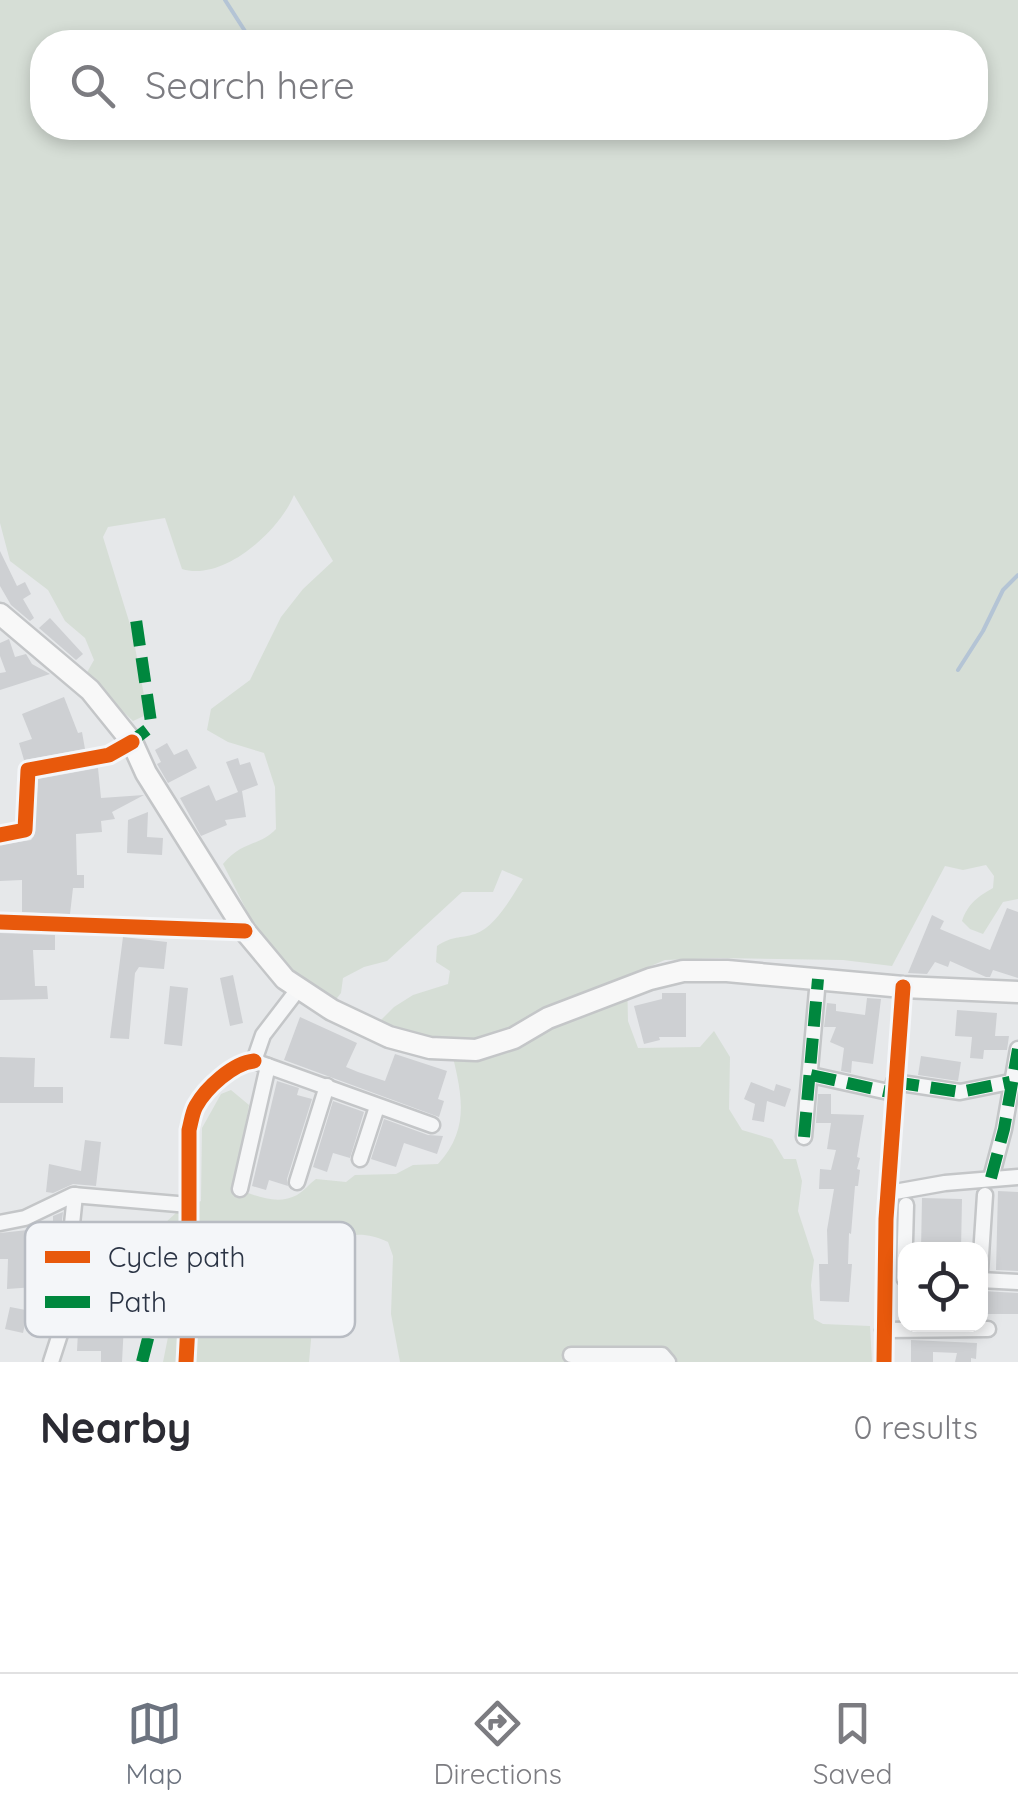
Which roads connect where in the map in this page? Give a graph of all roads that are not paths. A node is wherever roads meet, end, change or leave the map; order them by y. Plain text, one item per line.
1 (0, 614) edge
2 (132, 742) junction
3 (0, 835) edge
4 (0, 922) edge
5 (244, 932) junction
6 (818, 979) junction
7 (903, 987) junction
8 (299, 988) junction
9 (1018, 992) edge
10 (1018, 1049) edge
11 (261, 1064) junction
12 (811, 1076) junction
13 (1010, 1082) junction
14 (327, 1086) junction
15 (894, 1088) junction
16 (377, 1107) junction
17 (432, 1125) dead end
18 (804, 1137) dead end
19 (360, 1159) dead end
20 (1018, 1177) edge
21 (991, 1178) junction
22 (298, 1182) dead end
23 (240, 1189) dead end
24 (889, 1194) junction
25 (75, 1195) junction
26 (985, 1195) dead end
27 (906, 1204) dead end
28 (189, 1205) junction
29 (72, 1222) edge
30 (189, 1222) edge
31 (0, 1223) edge
32 (905, 1242) edge
33 (982, 1242) edge
34 (884, 1278) junction
35 (898, 1278) edge
36 (988, 1280) edge
37 (1018, 1282) edge
38 (883, 1330) junction
39 (898, 1330) edge
40 (60, 1337) edge
41 (188, 1337) edge
42 (571, 1355) dead end
43 (51, 1362) edge
44 (186, 1362) edge
45 (668, 1362) edge
46 (884, 1362) edge

1 - 2 main road
2 - 3 street
2 - 5 main road
4 - 5 street
5 - 8 main road
6 - 7 main road
6 - 8 main road
6 - 12 street
7 - 9 main road
7 - 15 street
8 - 11 street
10 - 13 street
11 - 14 street
11 - 23 street
11 - 28 street
12 - 15 street
12 - 18 street
13 - 15 street
13 - 21 street
14 - 16 street
14 - 22 street
15 - 24 street
16 - 17 street
16 - 19 street
20 - 21 street
21 - 24 street
24 - 34 street
25 - 28 street
25 - 29 street
25 - 31 street
26 - 33 street
27 - 32 street
28 - 30 street
34 - 35 street
34 - 38 street
36 - 37 street
38 - 39 street
38 - 46 street
40 - 43 street
41 - 44 street
42 - 45 street

